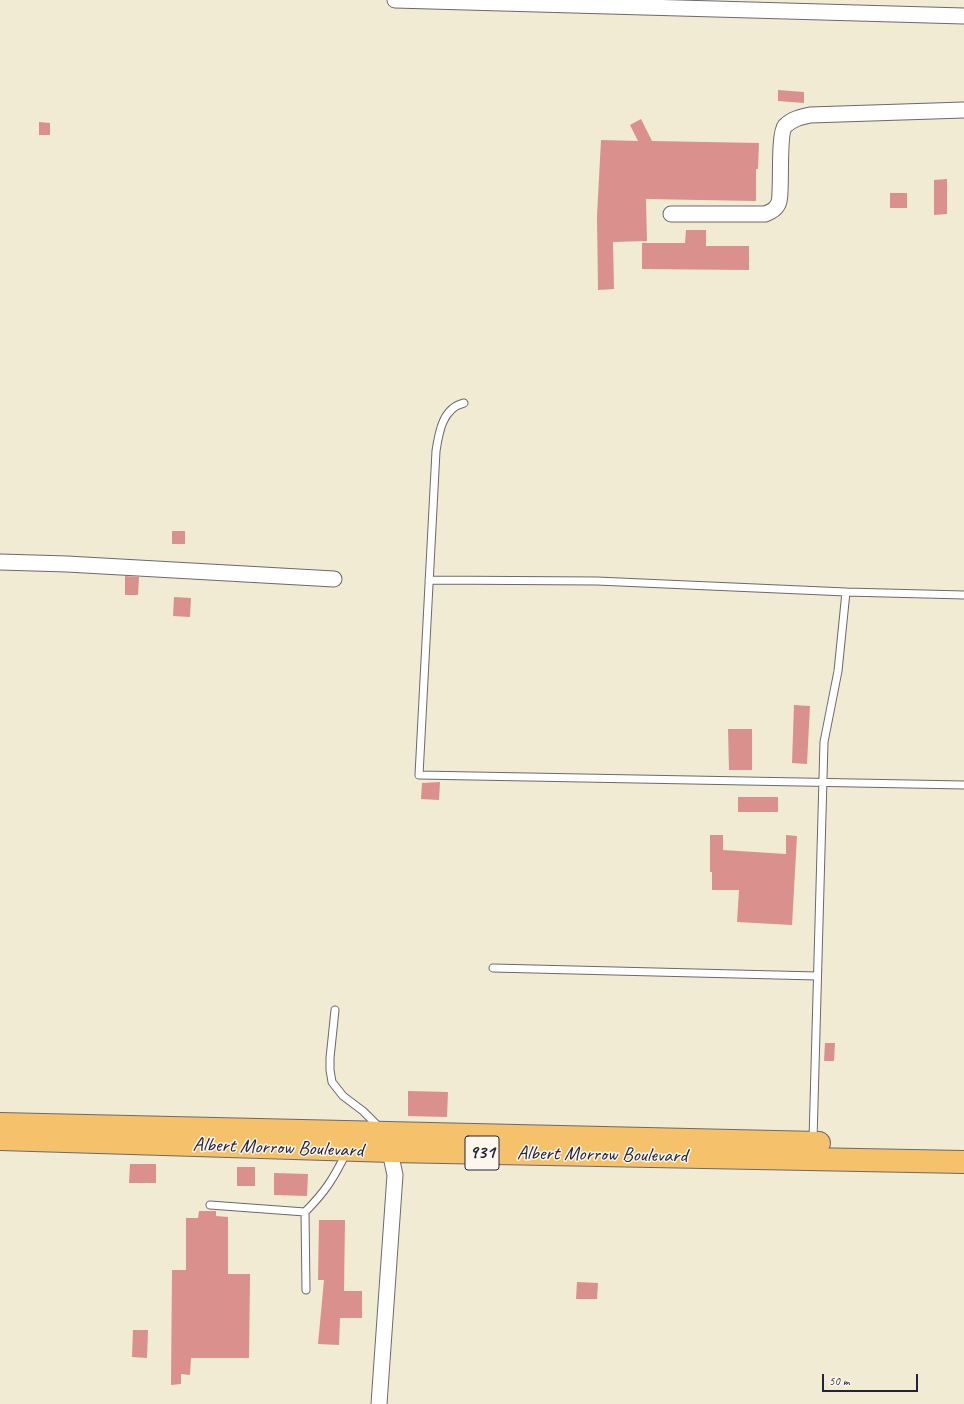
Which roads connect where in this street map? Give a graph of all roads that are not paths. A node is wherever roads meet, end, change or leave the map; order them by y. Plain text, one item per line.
1 (395, 0) edge
2 (445, 1) edge
3 (964, 16) edge
4 (964, 110) edge
5 (671, 214) dead end
6 (464, 403) dead end
7 (0, 562) edge
8 (334, 579) dead end
9 (428, 580) junction
10 (846, 592) junction
11 (964, 595) edge
12 (822, 782) junction
13 (964, 785) edge
14 (493, 968) dead end
15 (817, 976) junction
16 (335, 1010) dead end
17 (0, 1124) edge
18 (0, 1139) edge
19 (388, 1142) junction
20 (813, 1143) junction
21 (964, 1147) edge
22 (347, 1149) junction
23 (964, 1162) edge
24 (210, 1205) dead end
25 (305, 1212) junction
26 (306, 1290) dead end
27 (378, 1404) edge

1 - 2 street
2 - 3 street
4 - 5 street
6 - 9 lane
7 - 8 street
9 - 10 lane
9 - 12 lane
10 - 11 lane
10 - 12 lane
12 - 13 lane
12 - 15 lane
14 - 15 lane
15 - 20 lane
16 - 19 lane
17 - 19 highway, Albert Morrow Boulevard / 931
18 - 22 highway, Albert Morrow Boulevard / 931
19 - 20 highway, Albert Morrow Boulevard / 931
19 - 22 highway, Albert Morrow Boulevard / 931
19 - 23 highway, Albert Morrow Boulevard / 931
19 - 27 street
20 - 21 highway, Albert Morrow Boulevard / 931
22 - 25 lane
24 - 25 lane
25 - 26 lane

